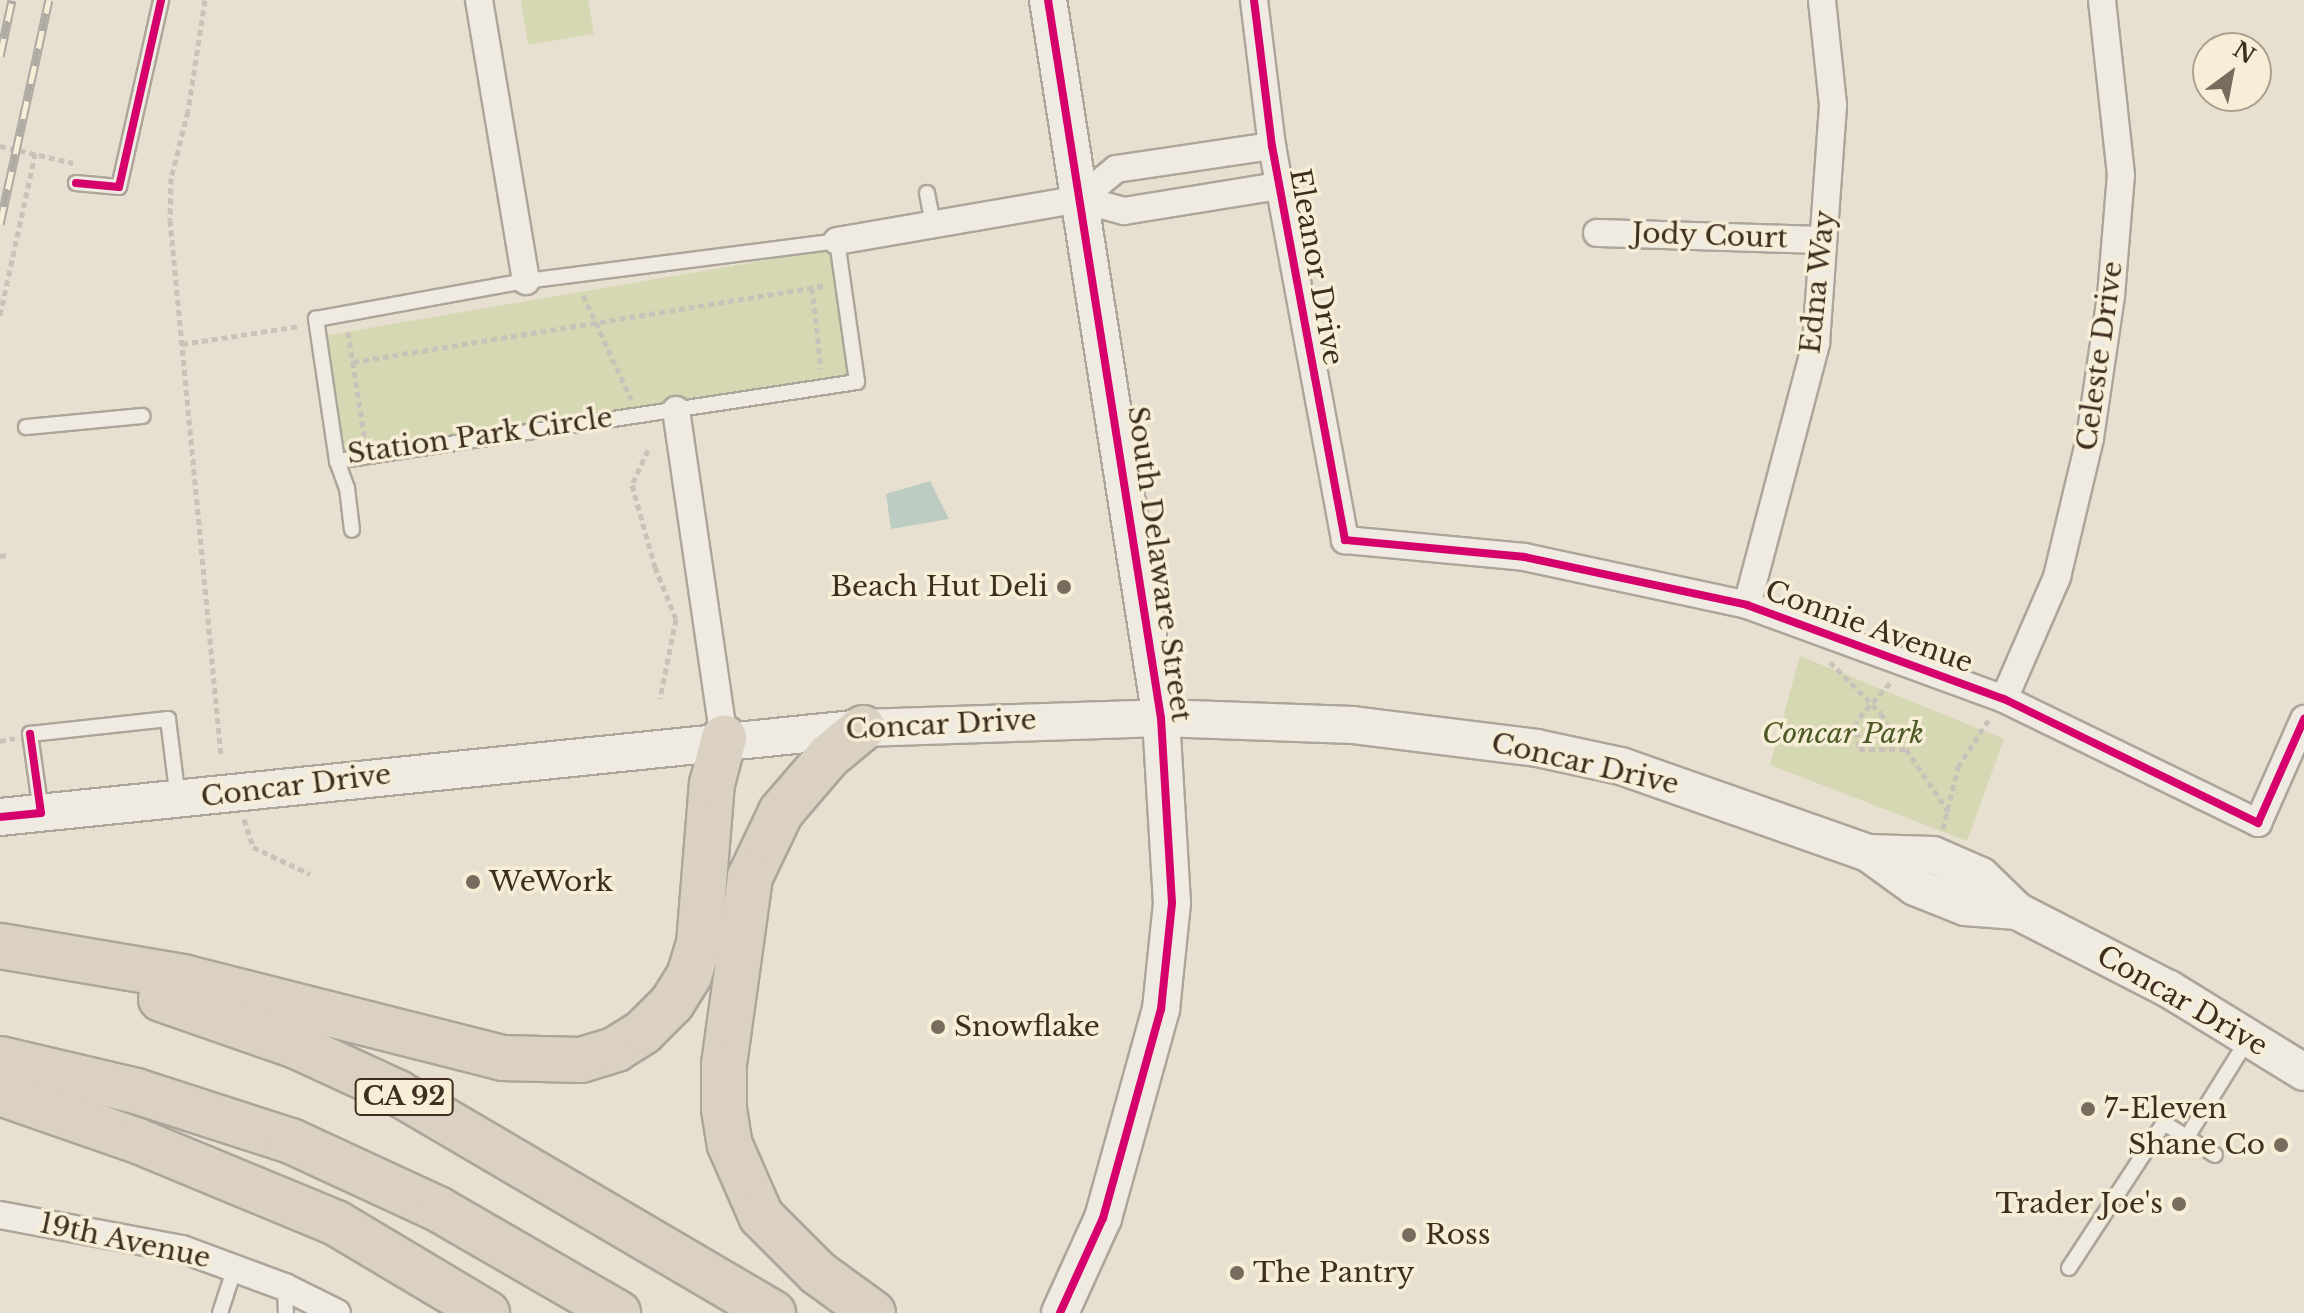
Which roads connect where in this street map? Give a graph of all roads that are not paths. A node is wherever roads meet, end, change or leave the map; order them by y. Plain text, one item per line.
1 (161, 0) edge
2 (479, 0) edge
3 (1048, 0) edge
4 (1254, 0) edge
5 (1822, 0) edge
6 (2102, 0) edge
7 (1272, 146) junction
8 (76, 183) dead end
9 (1279, 186) junction
10 (927, 193) dead end
11 (1080, 199) junction
12 (933, 223) junction
13 (1597, 233) dead end
14 (1823, 240) junction
15 (837, 241) junction
16 (526, 281) junction
17 (676, 410) junction
18 (142, 416) dead end
19 (26, 427) dead end
20 (337, 461) junction
21 (352, 530) dead end
22 (1345, 540) joint
23 (1747, 605) junction
24 (2004, 699) junction
25 (1161, 718) junction
26 (2304, 719) edge
27 (863, 728) junction
28 (724, 738) junction
29 (178, 800) junction
30 (41, 813) junction
31 (0, 817) edge
32 (0, 946) edge
33 (737, 956) junction
34 (0, 962) edge
35 (2249, 1038) junction
36 (0, 1059) edge
37 (2304, 1072) edge
38 (0, 1093) edge
39 (2187, 1137) junction
40 (2215, 1155) dead end
41 (0, 1215) edge
42 (235, 1267) junction
43 (2069, 1268) dead end
44 (286, 1300) edge
45 (220, 1313) edge
46 (337, 1313) edge
47 (487, 1313) edge
48 (618, 1313) edge
49 (773, 1313) edge
50 (873, 1313) edge
51 (1060, 1313) edge

1 - 8 lane
2 - 16 street
3 - 11 main road, South Delaware Street
4 - 7 street, Eleanor Drive
5 - 14 street, Edna Way
6 - 24 street, Celeste Drive
7 - 9 street, Eleanor Drive
7 - 11 street
9 - 11 street
9 - 22 street, Eleanor Drive
10 - 12 lane
11 - 12 street
11 - 25 main road, South Delaware Street
12 - 15 street
13 - 14 street, Jody Court
14 - 23 street, Edna Way
15 - 16 lane
15 - 17 lane, Station Park Circle
16 - 20 lane, Station Park Circle
17 - 20 lane, Station Park Circle
17 - 28 street
18 - 19 lane
20 - 21 lane
22 - 23 street, Connie Avenue
23 - 24 street, Connie Avenue
24 - 26 street, Connie Avenue
25 - 27 main road, Concar Drive
25 - 35 main road, Concar Drive
25 - 51 main road, South Delaware Street
27 - 28 main road, Concar Drive
27 - 33 highway
28 - 29 main road, Concar Drive
28 - 32 highway
28 - 33 highway
29 - 30 main road, Concar Drive
29 - 30 lane
30 - 31 main road, Concar Drive
33 - 50 highway
34 - 49 highway, CA 92
35 - 37 main road, Concar Drive
35 - 39 lane
36 - 48 highway
38 - 47 highway
39 - 40 lane
39 - 43 lane
41 - 42 street, 19th Avenue
42 - 44 street, 19th Avenue
42 - 45 lane
44 - 46 street, 19th Avenue

